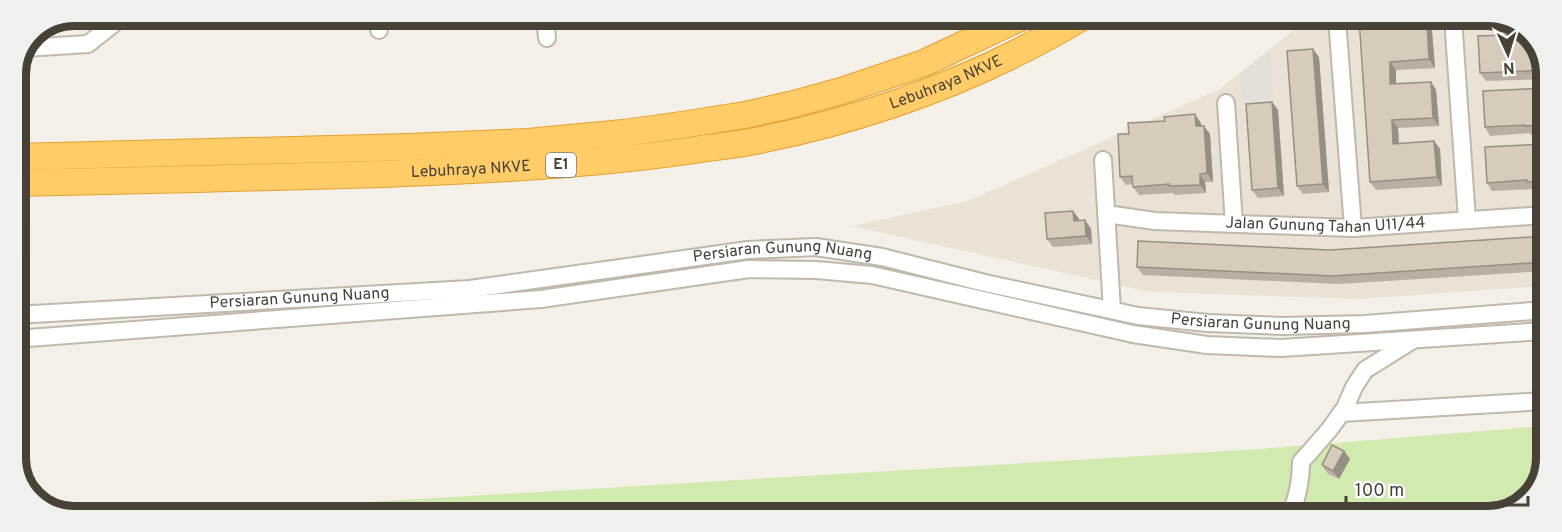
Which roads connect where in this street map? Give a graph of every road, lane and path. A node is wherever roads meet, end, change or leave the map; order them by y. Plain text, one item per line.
1 (111, 26) edge
2 (546, 26) edge
3 (984, 26) edge
4 (1003, 26) edge
5 (1066, 26) edge
6 (1338, 26) edge
7 (1454, 26) edge
8 (547, 38) dead end
9 (34, 47) edge
10 (924, 63) junction
11 (1226, 103) dead end
12 (26, 157) edge
13 (1103, 160) dead end
14 (26, 183) edge
15 (1106, 214) junction
16 (1536, 216) edge
17 (1467, 220) junction
18 (1234, 224) junction
19 (1353, 228) junction
20 (1112, 310) junction
21 (1536, 311) edge
22 (26, 314) edge
23 (1536, 332) edge
24 (26, 338) edge
25 (1414, 340) junction
26 (1536, 402) edge
27 (1341, 413) junction
28 (1294, 506) edge

1 - 9 street
2 - 8 street
3 - 10 highway
4 - 10 highway, Lebuhraya NKVE / E1
5 - 14 highway, Lebuhraya NKVE / E1
6 - 19 street
7 - 17 street
10 - 12 highway, Lebuhraya NKVE / E1
11 - 18 street
13 - 15 street
15 - 18 street, Jalan Gunung Tahan U11/44
15 - 20 street
16 - 17 street, Jalan Gunung Tahan U11/44
17 - 19 street, Jalan Gunung Tahan U11/44
18 - 19 street, Jalan Gunung Tahan U11/44
20 - 21 street, Persiaran Gunung Nuang
20 - 22 street, Persiaran Gunung Nuang
23 - 25 street, Persiaran Gunung Nuang
24 - 25 street, Persiaran Gunung Nuang
25 - 27 street
26 - 27 street
27 - 28 street

